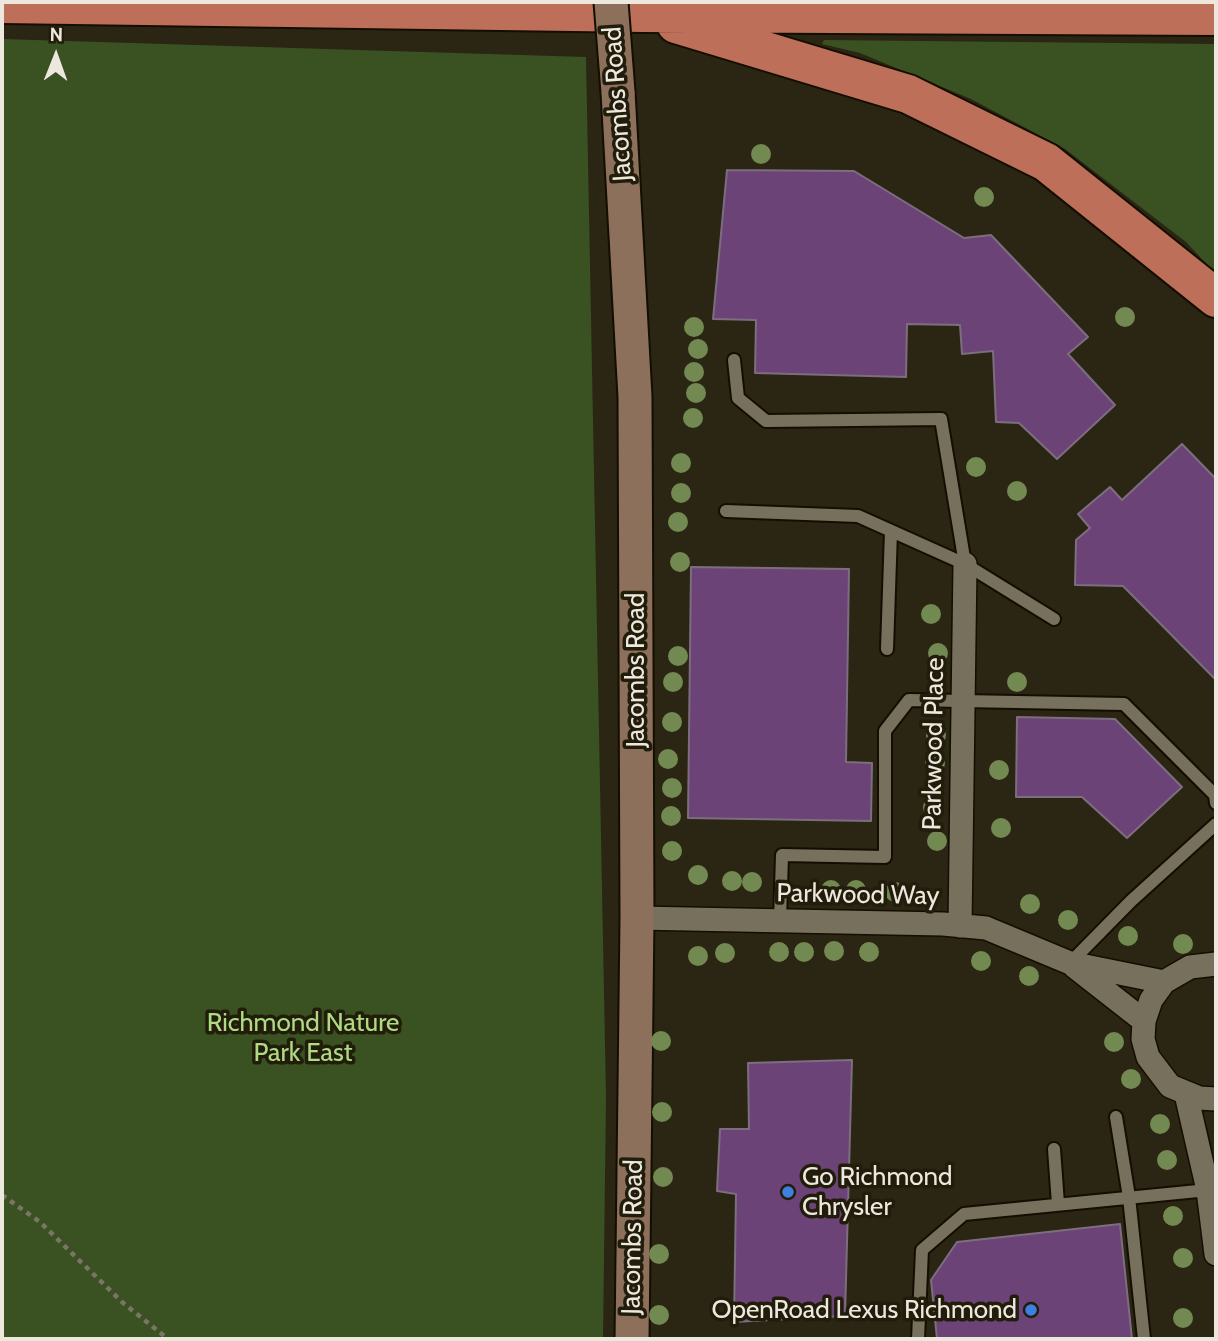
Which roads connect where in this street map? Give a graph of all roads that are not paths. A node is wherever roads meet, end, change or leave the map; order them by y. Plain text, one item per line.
1 (2, 4) edge
2 (627, 8) edge
3 (1216, 16) edge
4 (1216, 298) edge
5 (734, 360) dead end
6 (726, 511) dead end
7 (891, 531) junction
8 (965, 564) junction
9 (1054, 619) dead end
10 (887, 649) dead end
11 (963, 702) junction
12 (1216, 803) edge
13 (1216, 824) edge
14 (637, 918) junction
15 (780, 921) junction
16 (960, 926) junction
17 (1070, 963) junction
18 (1216, 964) edge
19 (1164, 982) junction
20 (1143, 1021) junction
21 (1186, 1094) junction
22 (1216, 1099) edge
23 (1116, 1117) dead end
24 (1054, 1149) dead end
25 (1216, 1154) edge
26 (1208, 1190) junction
27 (1129, 1197) junction
28 (1058, 1204) junction
29 (1216, 1254) edge
30 (632, 1339) edge
31 (918, 1339) edge
32 (1144, 1339) edge

1 - 2 highway
2 - 3 highway
2 - 4 highway
2 - 14 street, Jacombs Road, bridge
5 - 8 lane
6 - 7 lane
7 - 8 lane
7 - 10 lane
8 - 9 lane
8 - 11 street, Parkwood Place
11 - 12 lane
11 - 15 lane
11 - 16 street, Parkwood Place
13 - 17 lane
14 - 15 street, Parkwood Way
14 - 30 street, Jacombs Road
15 - 16 street, Parkwood Way
16 - 17 street, Parkwood Way
17 - 19 street, Parkwood Way
17 - 20 street, Parkwood Way
18 - 19 street
19 - 20 street
20 - 21 street
21 - 22 street
21 - 26 street
23 - 27 lane
24 - 28 lane
25 - 26 street
26 - 27 lane
26 - 29 street
27 - 28 lane
27 - 32 lane
28 - 31 lane

